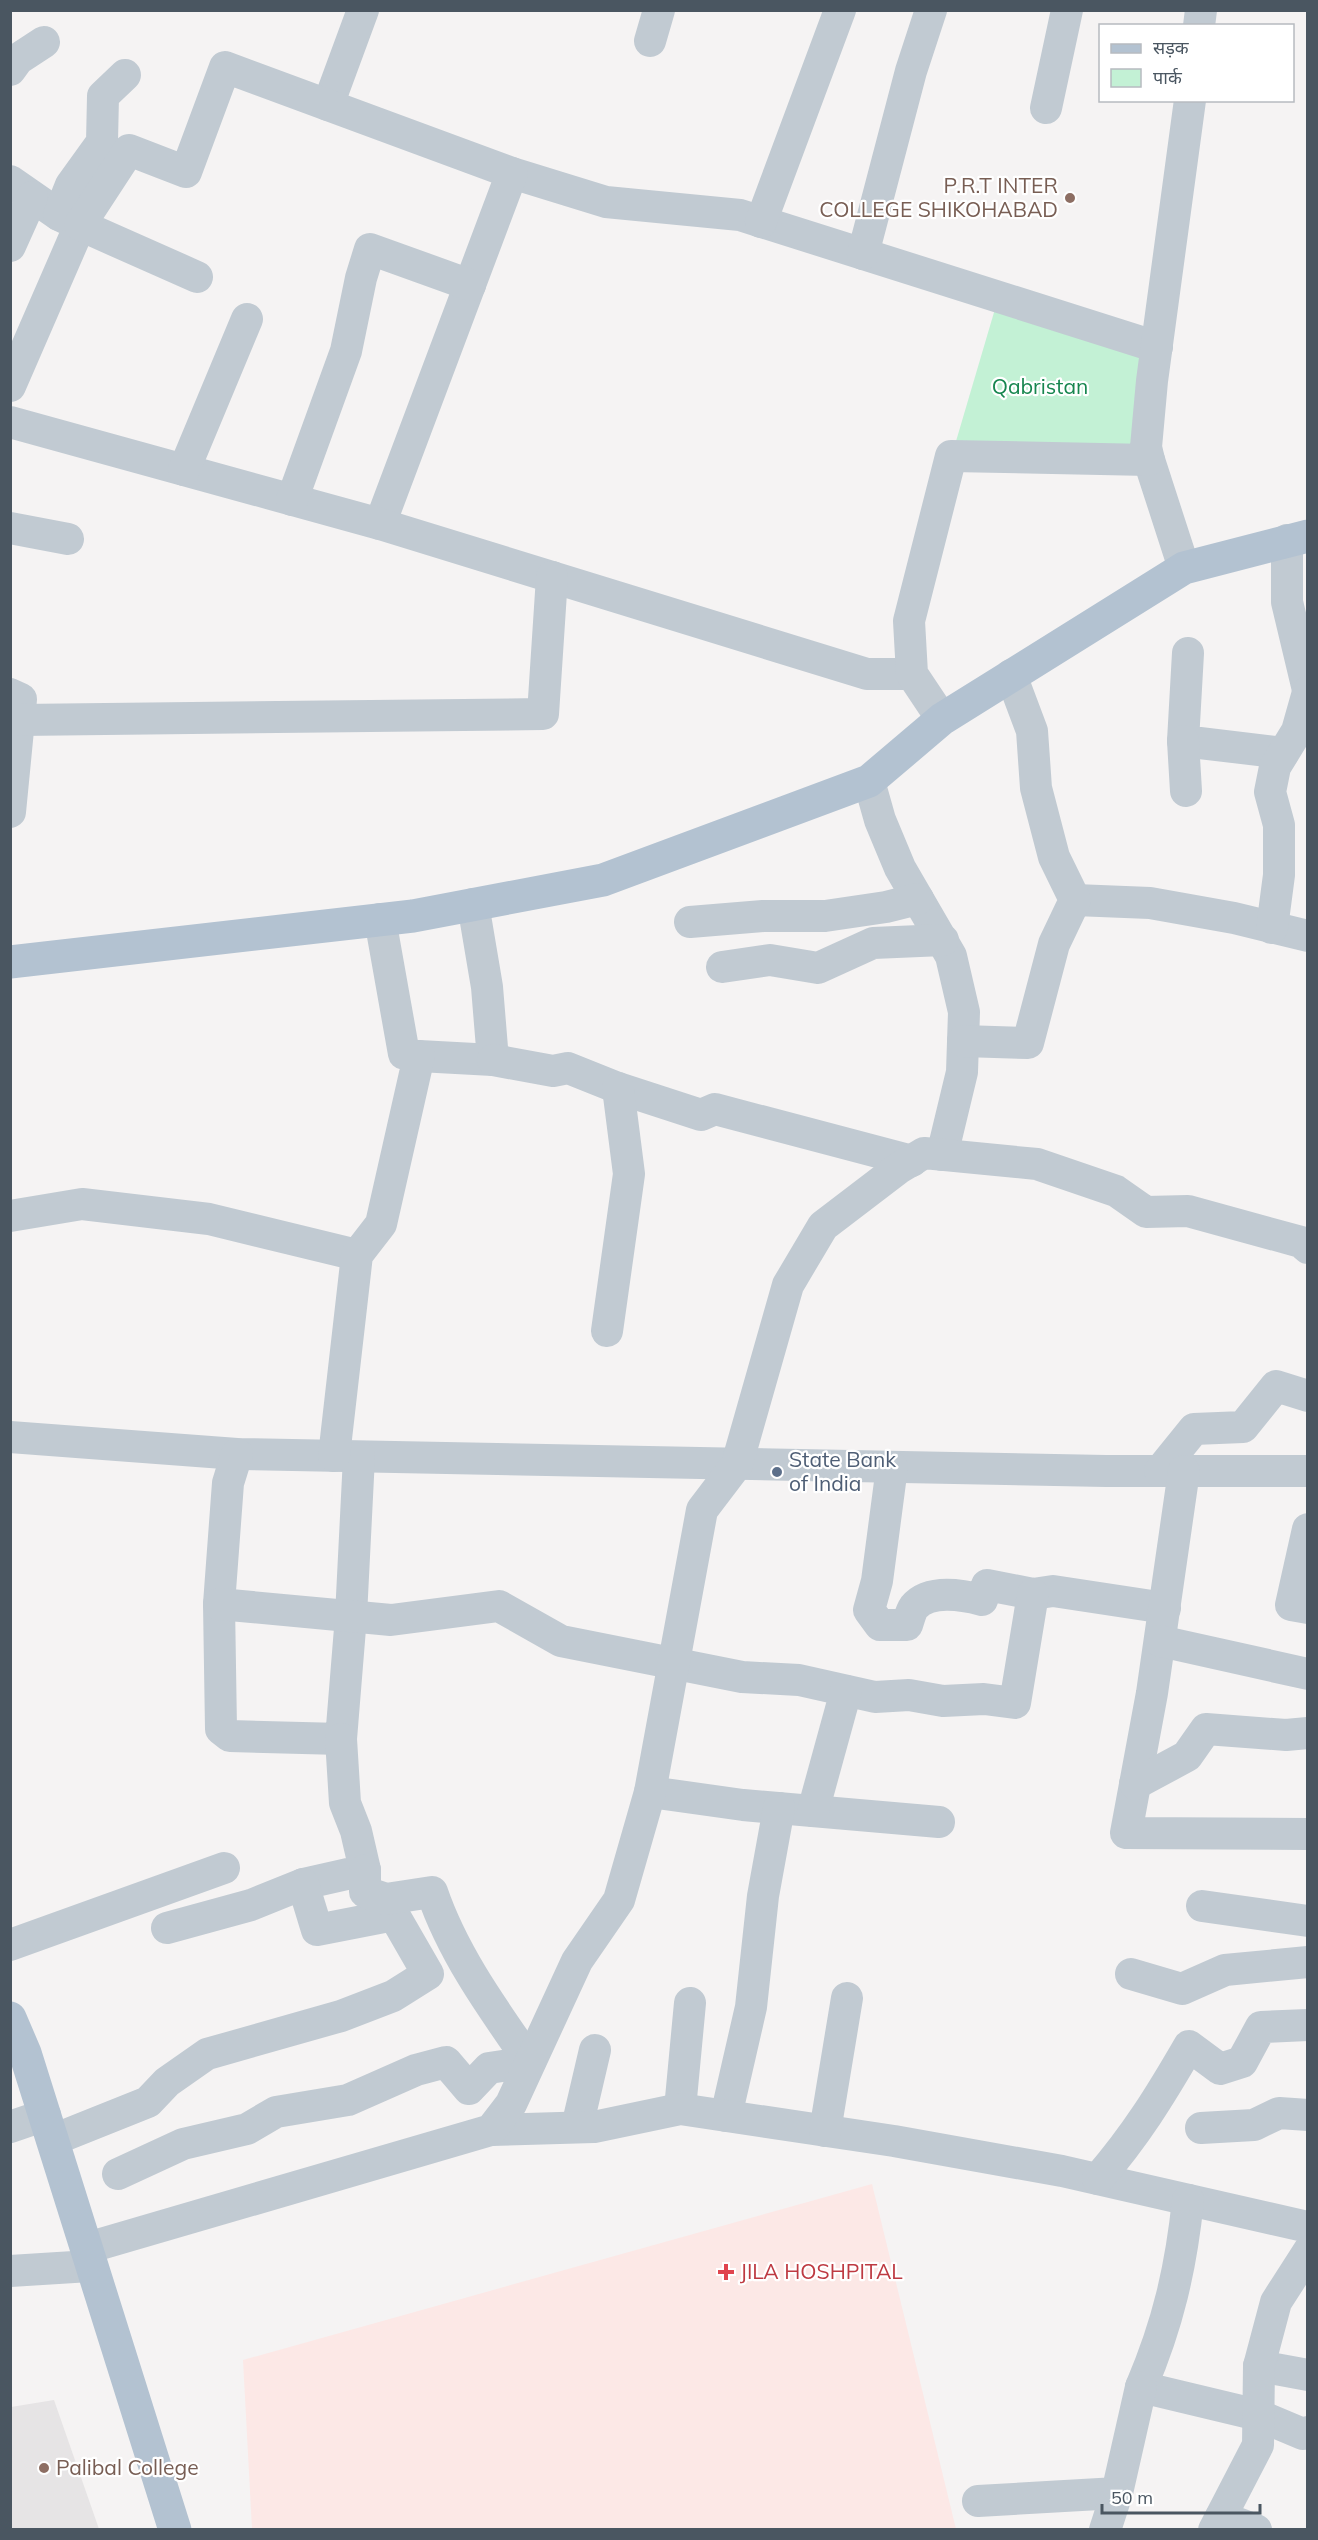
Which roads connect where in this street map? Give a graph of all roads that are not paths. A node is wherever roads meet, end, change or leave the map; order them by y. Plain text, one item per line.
1 (363, 10) edge
2 (659, 10) edge
3 (840, 10) edge
4 (931, 10) edge
5 (1067, 10) edge
6 (650, 41) dead end
7 (44, 42) dead end
8 (10, 69) edge
9 (125, 75) dead end
10 (1190, 102) edge
11 (328, 105) junction
12 (1046, 108) dead end
13 (512, 173) junction
14 (21, 189) edge
15 (69, 220) junction
16 (761, 222) junction
17 (10, 246) edge
18 (863, 254) junction
19 (197, 277) dead end
20 (470, 285) junction
21 (247, 319) dead end
22 (1157, 348) junction
23 (10, 386) edge
24 (10, 422) edge
25 (1149, 460) junction
26 (184, 470) junction
27 (292, 500) junction
28 (381, 524) junction
29 (10, 528) edge
30 (1297, 538) edge
31 (68, 539) dead end
32 (1184, 568) junction
33 (552, 577) junction
34 (1298, 584) edge
35 (1188, 653) dead end
36 (912, 674) junction
37 (1011, 675) junction
38 (1308, 691) edge
39 (15, 707) edge
40 (942, 719) junction
41 (1183, 741) junction
42 (1283, 753) junction
43 (869, 781) junction
44 (1186, 791) dead end
45 (10, 812) edge
46 (918, 898) junction
47 (1075, 900) junction
48 (473, 904) junction
49 (380, 919) junction
50 (690, 922) dead end
51 (1272, 928) junction
52 (1308, 936) edge
53 (943, 940) junction
54 (10, 962) edge
55 (722, 967) dead end
56 (963, 1041) junction
57 (419, 1056) junction
58 (493, 1060) junction
59 (618, 1088) junction
60 (927, 1158) junction
61 (10, 1216) edge
62 (1308, 1248) edge
63 (357, 1255) junction
64 (607, 1331) dead end
65 (1308, 1396) edge
66 (10, 1437) edge
67 (237, 1454) junction
68 (347, 1456) junction
69 (737, 1464) junction
70 (892, 1467) junction
71 (1172, 1471) junction
72 (1308, 1471) edge
73 (1308, 1529) edge
74 (1033, 1594) junction
75 (219, 1604) junction
76 (1165, 1608) junction
77 (1308, 1608) edge
78 (351, 1616) junction
79 (1160, 1641) junction
80 (674, 1664) junction
81 (1308, 1674) edge
82 (846, 1691) junction
83 (1308, 1733) edge
84 (341, 1739) junction
85 (1135, 1784) junction
86 (650, 1792) junction
87 (779, 1808) junction
88 (813, 1811) junction
89 (939, 1822) dead end
90 (1308, 1834) edge
91 (224, 1868) dead end
92 (364, 1870) junction
93 (303, 1884) junction
94 (1202, 1906) dead end
95 (1308, 1921) edge
96 (167, 1928) dead end
97 (10, 1945) edge
98 (1308, 1962) edge
99 (1131, 1974) dead end
100 (847, 1998) dead end
101 (690, 2003) dead end
102 (10, 2018) edge
103 (1308, 2025) edge
104 (595, 2050) dead end
105 (530, 2062) junction
106 (680, 2109) junction
107 (1308, 2115) edge
108 (726, 2116) junction
109 (10, 2127) edge
110 (577, 2127) junction
111 (49, 2128) junction
112 (1201, 2128) dead end
113 (491, 2130) junction
114 (825, 2131) junction
115 (118, 2174) dead end
116 (1098, 2179) junction
117 (1188, 2200) junction
118 (1308, 2227) edge
119 (1308, 2252) edge
120 (89, 2257) junction
121 (10, 2271) edge
122 (1258, 2366) junction
123 (1308, 2375) edge
124 (1141, 2387) junction
125 (1258, 2415) junction
126 (1308, 2432) edge
127 (1117, 2493) junction
128 (978, 2501) dead end
129 (1217, 2523) edge
130 (175, 2529) edge
131 (1105, 2529) edge
132 (1256, 2529) edge

1 - 11 street
2 - 6 street
3 - 16 street
4 - 18 street
5 - 12 street
7 - 8 street
9 - 15 street
10 - 22 street
11 - 13 street
11 - 15 street
13 - 16 street
13 - 20 street
14 - 15 street
14 - 17 street
15 - 19 street
15 - 23 street
16 - 18 street
18 - 22 street
20 - 27 street
20 - 28 street
21 - 26 street
22 - 25 street
24 - 26 street
25 - 32 street
25 - 36 street
26 - 27 street
27 - 28 street
28 - 33 street
29 - 31 street
30 - 32 main road
30 - 34 street
32 - 37 main road
33 - 36 street
33 - 39 street
34 - 38 street
35 - 41 street
36 - 40 street
37 - 40 main road
37 - 47 street
38 - 42 street
39 - 45 street
40 - 43 main road
41 - 42 street
41 - 44 street
42 - 51 street
43 - 46 street
43 - 48 main road
46 - 50 street
46 - 53 street
47 - 51 street
47 - 56 street
48 - 49 main road
48 - 58 street
49 - 54 main road
49 - 57 street
51 - 52 street
53 - 55 street
53 - 56 street
56 - 60 street
57 - 58 street
57 - 63 street
58 - 59 street
59 - 60 street
59 - 64 street
60 - 62 street
60 - 69 street
61 - 63 street
63 - 68 street
65 - 71 street
66 - 67 street
67 - 68 street
67 - 75 street
68 - 69 street
68 - 78 street
69 - 70 street
69 - 80 street
70 - 71 street
70 - 74 street
71 - 72 street
71 - 76 street
73 - 77 street
74 - 76 street
74 - 82 street
75 - 78 street
75 - 84 street
76 - 79 street
78 - 80 street
78 - 84 street
79 - 81 street
79 - 85 street
80 - 82 street
80 - 86 street
82 - 88 street
83 - 85 street
84 - 92 street
85 - 90 street
86 - 87 street
86 - 105 street
87 - 88 street
87 - 108 street
88 - 89 street
91 - 97 street
92 - 93 street
92 - 105 street
93 - 96 street
93 - 111 street
94 - 95 street
98 - 99 street
100 - 114 street
101 - 106 street
102 - 111 main road
103 - 116 street
104 - 110 street
105 - 113 street
105 - 115 street
106 - 108 street
106 - 110 street
107 - 112 street
108 - 114 street
109 - 111 street
110 - 113 street
111 - 120 main road
113 - 120 street
114 - 116 street
116 - 117 street
117 - 118 street
117 - 124 street
119 - 122 street
120 - 121 street
120 - 130 main road
122 - 123 street
122 - 125 street
124 - 125 street
124 - 127 street
125 - 126 street
125 - 129 street
127 - 128 street
127 - 131 street
129 - 132 street

